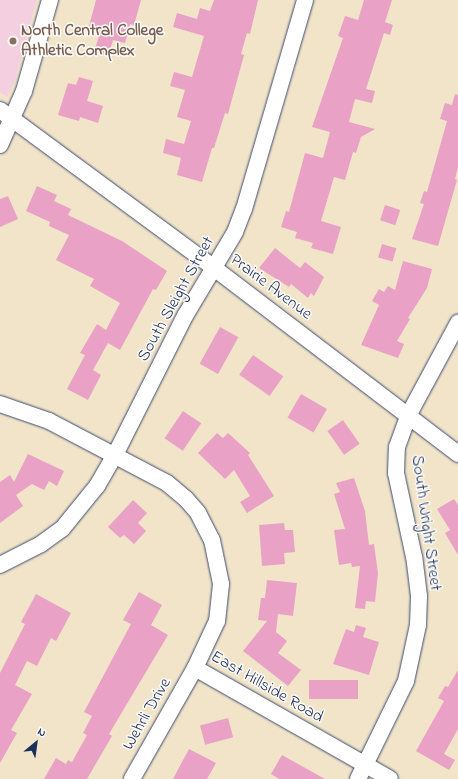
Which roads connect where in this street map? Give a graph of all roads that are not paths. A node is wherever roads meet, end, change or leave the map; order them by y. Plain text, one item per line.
1 (50, 0) edge
2 (305, 0) edge
3 (6, 114) edge
4 (0, 146) edge
5 (214, 268) junction
6 (458, 323) edge
7 (0, 404) edge
8 (408, 416) junction
9 (458, 454) edge
10 (116, 455) junction
11 (0, 565) edge
12 (195, 668) junction
13 (362, 772) edge
14 (132, 779) edge
15 (390, 779) edge

1 - 3 street
2 - 5 street, South Sleight Street
3 - 4 street
3 - 5 street, Prairie Avenue
5 - 8 street, Prairie Avenue
5 - 10 street, South Sleight Street
6 - 8 street, South Wright Street
7 - 10 street, East Hillside Road
8 - 9 street, Prairie Avenue
8 - 13 street, South Wright Street
10 - 11 street, South Sleight Street
10 - 12 street, East Hillside Road
12 - 13 street, East Hillside Road
12 - 14 street, Wehrli Drive
13 - 15 street, East Hillside Road

